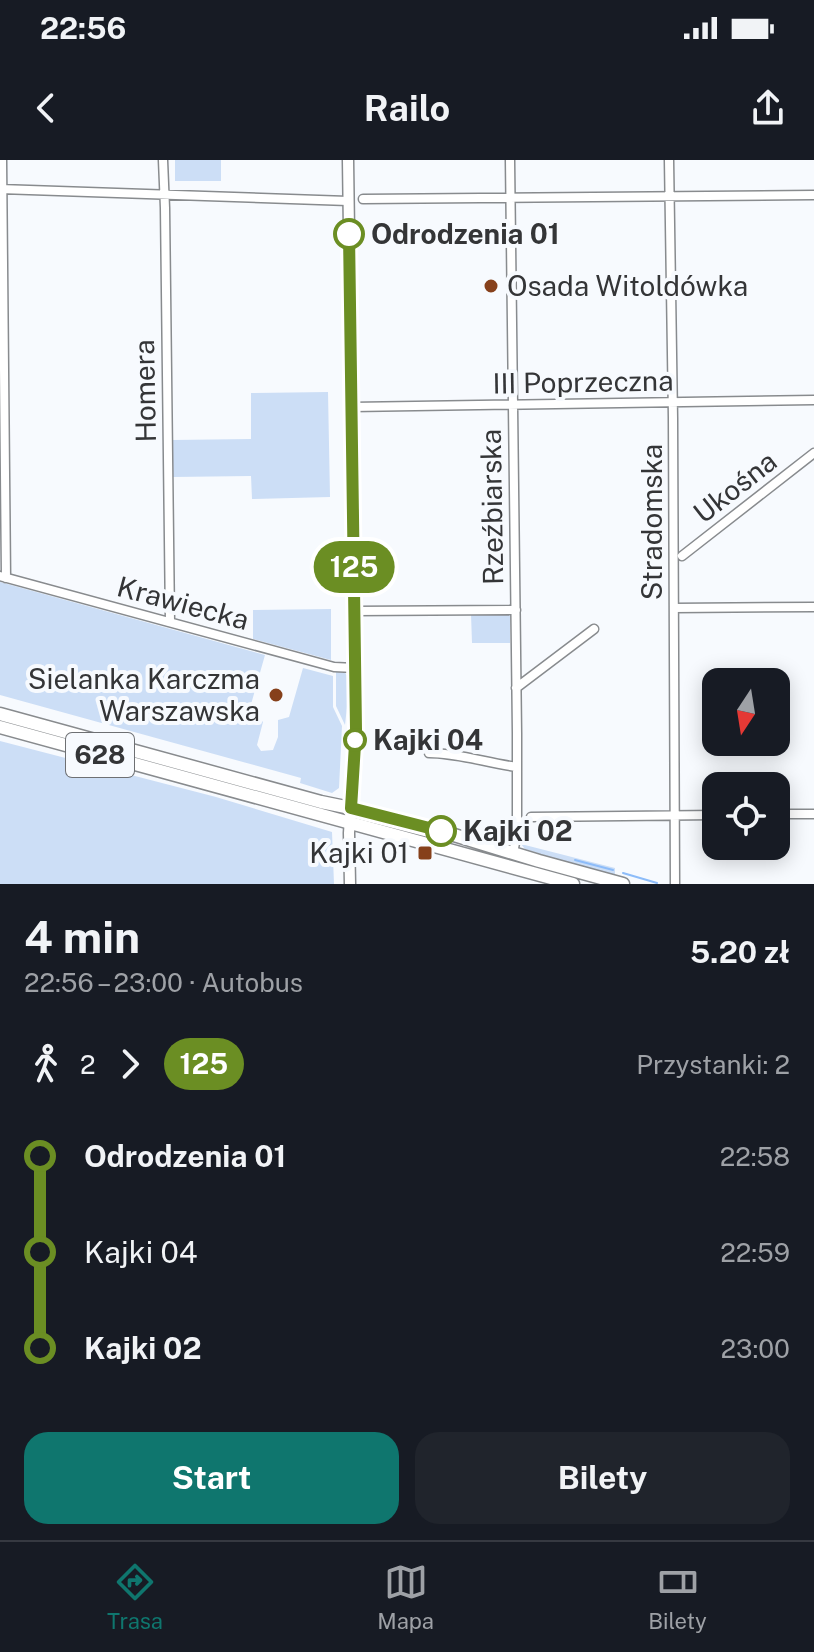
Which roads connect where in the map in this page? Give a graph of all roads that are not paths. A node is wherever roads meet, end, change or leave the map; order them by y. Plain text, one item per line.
1 (2, 160) edge
2 (163, 160) edge
3 (348, 160) edge
4 (510, 160) edge
5 (669, 160) edge
6 (1, 189) edge
7 (164, 195) junction
8 (814, 195) edge
9 (670, 196) junction
10 (510, 197) junction
11 (363, 199) dead end
12 (348, 201) junction
13 (814, 400) edge
14 (672, 403) junction
15 (513, 404) junction
16 (352, 407) junction
17 (814, 453) edge
18 (682, 556) dead end
19 (3, 577) edge
20 (814, 607) edge
21 (674, 608) junction
22 (516, 610) junction
23 (354, 611) junction
24 (170, 622) junction
25 (594, 629) dead end
26 (355, 668) junction
27 (516, 688) junction
28 (0, 714) edge
29 (0, 727) edge
30 (429, 753) dead end
31 (517, 767) junction
32 (351, 808) junction
33 (790, 814) edge
34 (814, 814) edge
35 (676, 815) junction
36 (702, 815) edge
37 (531, 817) dead end
38 (350, 823) junction
39 (513, 853) junction
40 (350, 884) edge
41 (573, 884) edge
42 (623, 884) edge
43 (675, 884) edge

1 - 6 street
2 - 7 street, Homera
3 - 12 street
4 - 10 street, Rzeźbiarska
5 - 9 street, Stradomska
6 - 7 street
6 - 19 street
7 - 12 street
7 - 24 street, Homera
8 - 9 street
9 - 10 street
9 - 14 street, Stradomska
10 - 11 street
10 - 15 street, Rzeźbiarska
12 - 16 street
13 - 14 street, III Poprzeczna
14 - 15 street, III Poprzeczna
14 - 21 street, Stradomska
15 - 16 street, III Poprzeczna
15 - 22 street, Rzeźbiarska
16 - 23 street
17 - 18 street, Ukośna
19 - 24 street, Krawiecka
20 - 21 street
21 - 35 street, Stradomska
22 - 23 street
22 - 27 street, Rzeźbiarska
23 - 26 street
24 - 26 street, Krawiecka
25 - 27 street
26 - 32 street
27 - 31 street, Rzeźbiarska
28 - 32 main road, 628
29 - 38 main road, 628
30 - 31 street
31 - 39 street, Rzeźbiarska
32 - 38 street
32 - 39 main road, 628
33 - 34 street
35 - 36 street
35 - 37 street
35 - 43 street, Stradomska
38 - 40 street
38 - 41 main road, 628
39 - 42 main road, 628

